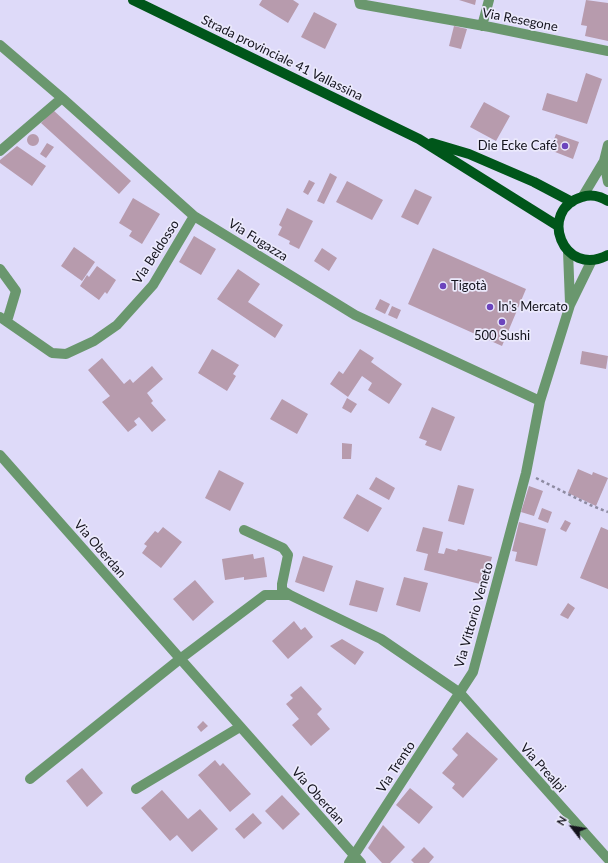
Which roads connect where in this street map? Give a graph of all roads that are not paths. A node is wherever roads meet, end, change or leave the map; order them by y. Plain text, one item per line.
1 (133, 0) edge
2 (359, 0) edge
3 (490, 0) edge
4 (482, 26) junction
5 (0, 45) edge
6 (608, 51) edge
7 (62, 98) junction
8 (419, 139) junction
9 (608, 145) edge
10 (0, 151) edge
11 (604, 161) junction
12 (608, 182) edge
13 (583, 196) junction
14 (608, 201) edge
15 (572, 202) junction
16 (194, 216) junction
17 (558, 226) junction
18 (568, 251) junction
19 (608, 255) edge
20 (592, 260) junction
21 (0, 269) edge
22 (570, 305) junction
23 (4, 319) edge
24 (540, 401) junction
25 (0, 455) edge
26 (244, 530) dead end
27 (290, 595) junction
28 (180, 659) junction
29 (460, 693) junction
30 (240, 727) junction
31 (30, 779) dead end
32 (136, 789) dead end
33 (608, 859) edge
34 (354, 860) edge

1 - 8 main road, Strada provinciale 41 Vallassina
2 - 4 street, Via Resegone
3 - 4 street
4 - 6 street, Via Resegone
5 - 7 street, Via Fugazza
7 - 10 street
7 - 16 street, Via Fugazza
8 - 15 main road, Strada provinciale 41 Vallassina
8 - 17 main road, Strada provinciale 41 Vallassina
9 - 11 street
11 - 12 street
11 - 13 street
13 - 14 main road
13 - 15 main road
15 - 17 main road
16 - 23 street, Via Beldosso
16 - 24 street, Via Fugazza
17 - 18 main road
18 - 20 main road
18 - 22 street, Via Vittorio Veneto
19 - 20 main road
20 - 22 street, Via Vittorio Veneto
21 - 23 street
22 - 24 street, Via Vittorio Veneto
24 - 29 street, Via Vittorio Veneto
25 - 28 street, Via Oberdan
26 - 27 street
27 - 28 street
27 - 29 street, Via Vittorio Veneto
28 - 30 street, Via Oberdan
28 - 31 street
29 - 33 street, Via Prealpi
29 - 34 street, Via Trento
30 - 32 street
30 - 34 street, Via Oberdan

